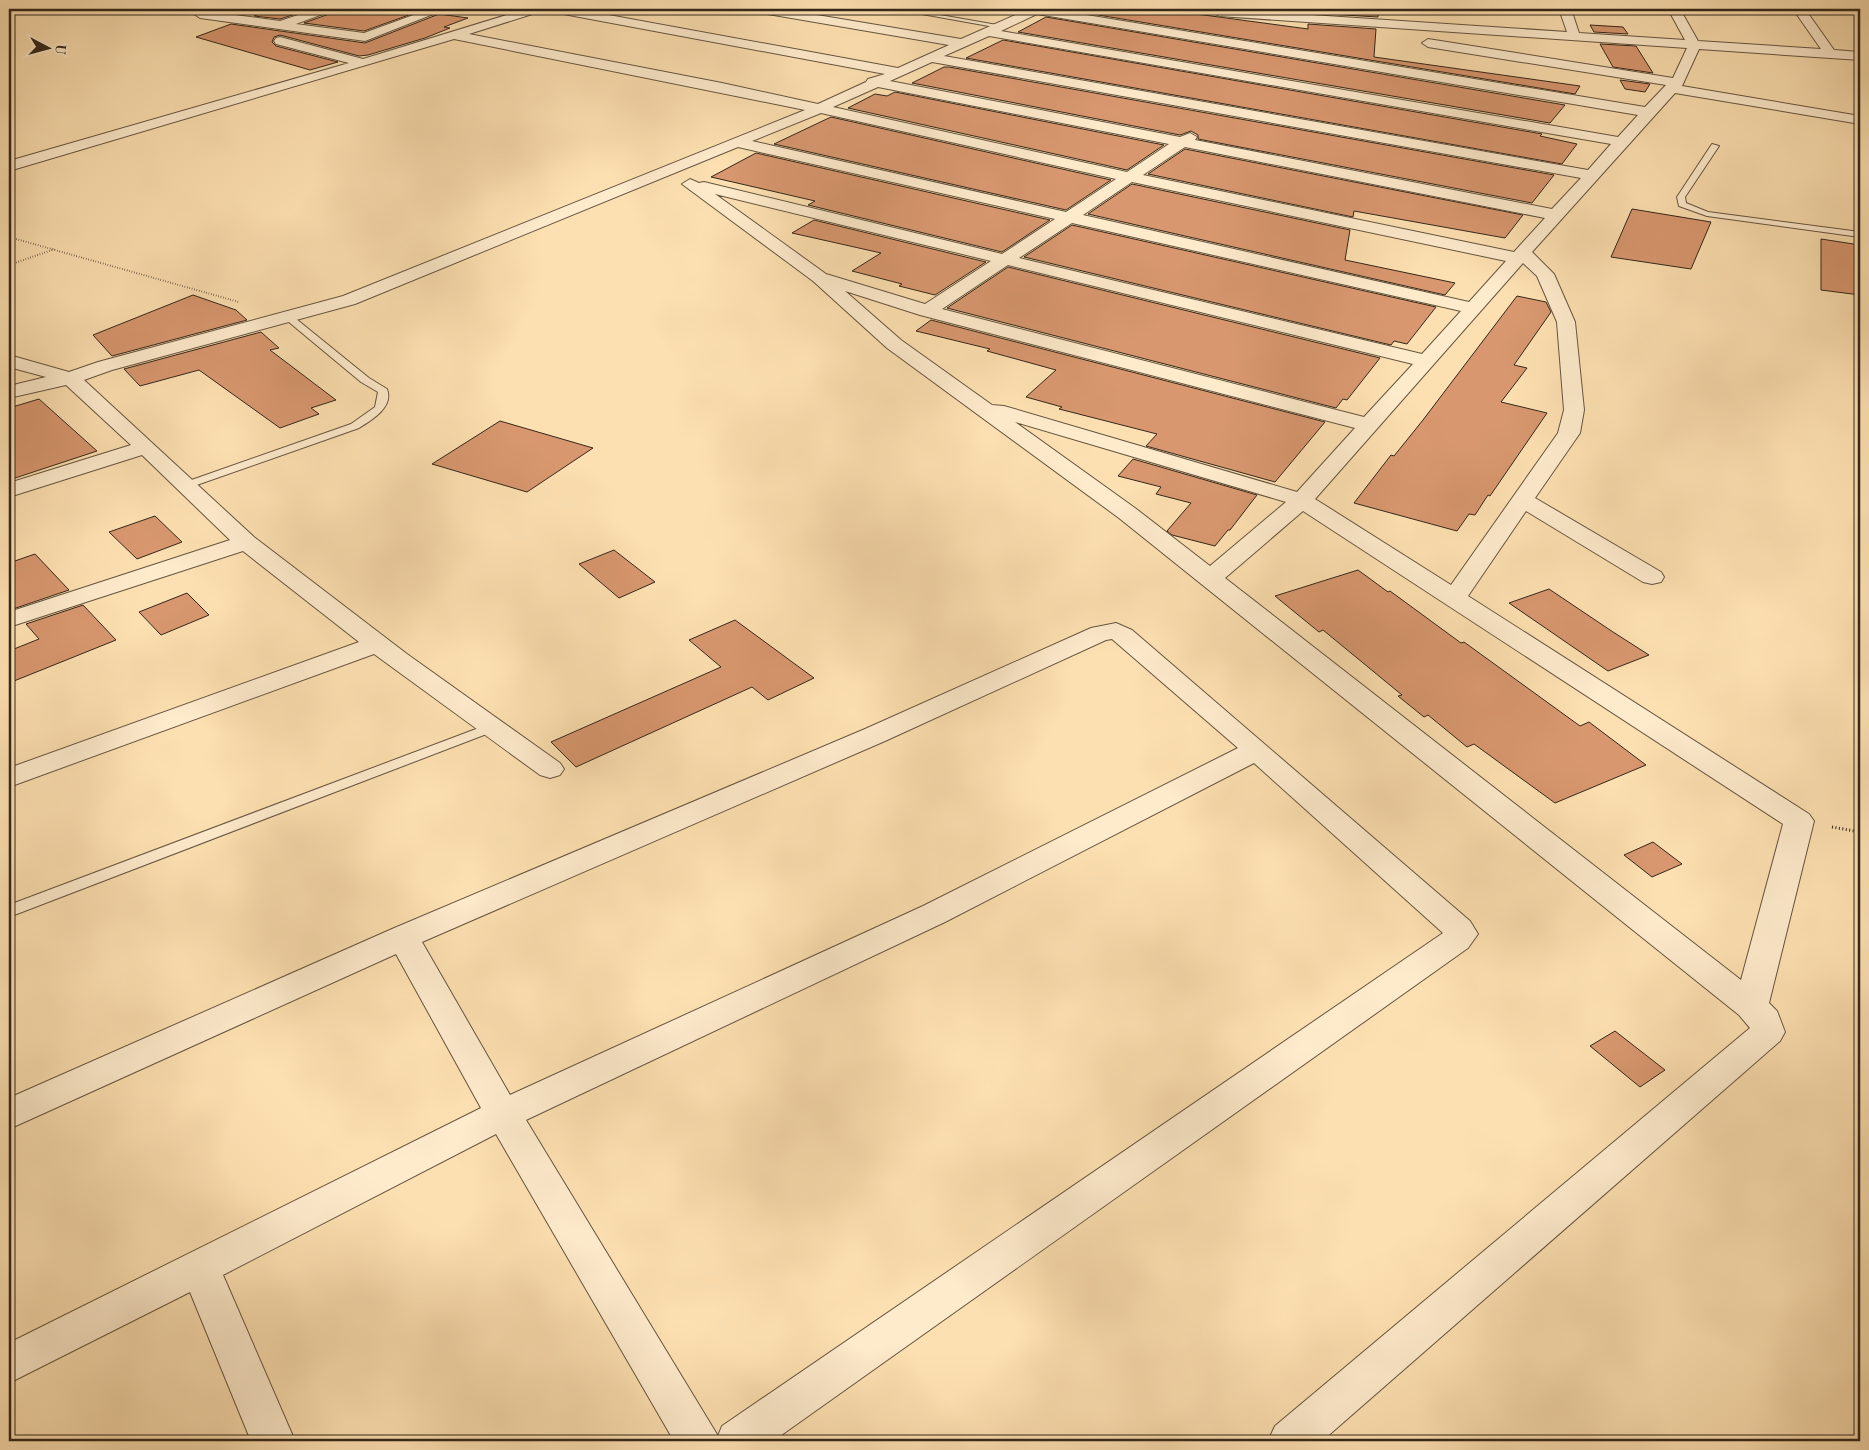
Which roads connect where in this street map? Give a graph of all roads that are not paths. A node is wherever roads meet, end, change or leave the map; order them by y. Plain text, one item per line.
1 (209, 9) edge
2 (327, 9) edge
3 (440, 9) edge
4 (538, 9) edge
5 (558, 9) edge
6 (762, 9) edge
7 (897, 9) edge
8 (1035, 9) edge
9 (1202, 9) edge
10 (1565, 9) edge
11 (1674, 9) edge
12 (1799, 9) edge
13 (1220, 12) junction
14 (1458, 16) dead end
15 (1262, 18) junction
16 (222, 25) dead end
17 (1353, 25) edge
18 (279, 26) junction
19 (994, 29) junction
20 (1460, 30) junction
21 (454, 35) junction
22 (1385, 36) dead end
23 (1575, 38) junction
24 (1414, 41) dead end
25 (961, 43) junction
26 (1330, 46) dead end
27 (1694, 49) junction
28 (1830, 54) junction
29 (1313, 55) junction
30 (1860, 56) edge
31 (932, 58) junction
32 (363, 63) junction
33 (1860, 63) edge
34 (898, 72) junction
35 (874, 82) junction
36 (1272, 82) junction
37 (1674, 86) junction
38 (816, 110) junction
39 (1229, 111) junction
40 (1648, 112) junction
41 (1860, 120) edge
42 (735, 142) junction
43 (1182, 142) junction
44 (1622, 142) junction
45 (1715, 146) dead end
46 (9, 166) edge
47 (1592, 175) junction
48 (656, 176) junction
49 (1129, 177) junction
50 (690, 184) junction
51 (1557, 215) junction
52 (1068, 218) junction
53 (1860, 236) edge
54 (1520, 256) junction
55 (1004, 260) junction
56 (819, 277) junction
57 (1473, 308) junction
58 (927, 311) junction
59 (287, 316) junction
60 (9, 361) edge
61 (1426, 361) junction
62 (70, 378) junction
63 (9, 392) edge
64 (978, 405) junction
65 (1369, 425) junction
66 (146, 447) junction
67 (187, 485) junction
68 (9, 490) edge
69 (1302, 500) junction
70 (1523, 500) junction
71 (246, 542) junction
72 (1652, 577) dead end
73 (1209, 579) junction
74 (1454, 598) junction
75 (9, 620) edge
76 (378, 644) junction
77 (492, 727) junction
78 (1256, 750) junction
79 (550, 769) dead end
80 (9, 778) edge
81 (9, 911) edge
82 (403, 938) junction
83 (1751, 1006) junction
84 (9, 1114) edge
85 (503, 1114) junction
86 (200, 1267) junction
87 (9, 1364) edge
88 (274, 1441) edge
89 (698, 1441) edge
90 (737, 1441) edge
91 (1290, 1441) edge

1 - 18 street
2 - 18 street
3 - 18 street
4 - 21 street
5 - 34 street
6 - 25 street
7 - 19 lane
8 - 19 street
8 - 29 street
9 - 13 street
10 - 23 street
11 - 27 street
12 - 28 street
13 - 15 street
13 - 17 street
14 - 20 street
15 - 17 street
15 - 27 street
16 - 32 street
17 - 20 street
17 - 22 street
19 - 25 street
19 - 36 street
20 - 23 street
21 - 32 street
21 - 38 street
23 - 27 street
24 - 37 street
25 - 31 street
26 - 29 street
27 - 28 street
27 - 33 street
27 - 37 street
28 - 30 street
29 - 36 street
29 - 40 street
31 - 34 street
31 - 39 street
32 - 46 street
34 - 35 street
35 - 38 street
35 - 43 street
36 - 39 street
36 - 44 street
37 - 40 street
37 - 41 street
38 - 42 street
38 - 49 street
39 - 43 street
39 - 47 street
40 - 44 street
42 - 48 street
42 - 52 street
43 - 49 street
43 - 51 street
44 - 47 street
45 - 53 lane
47 - 51 street
48 - 50 street
48 - 59 street
49 - 52 street
49 - 54 street
50 - 55 street
50 - 56 street
51 - 54 street
52 - 55 street
52 - 57 street
54 - 57 street
54 - 70 street
55 - 58 street
55 - 61 street
56 - 58 street
56 - 64 street
57 - 61 street
58 - 65 street
59 - 62 street
59 - 67 lane
60 - 62 street
61 - 65 street
62 - 63 street
62 - 66 street
64 - 69 street
64 - 73 street
65 - 69 street
66 - 67 street
66 - 68 street
67 - 71 street
69 - 73 street
69 - 74 street
70 - 72 street
70 - 74 street
71 - 75 street
71 - 76 street
73 - 83 street
74 - 83 street
76 - 77 street
76 - 80 street
77 - 79 street
77 - 81 lane
78 - 82 street
78 - 85 street
78 - 90 street
82 - 84 street
82 - 85 street
83 - 91 street
85 - 86 street
85 - 89 street
86 - 87 street
86 - 88 street

